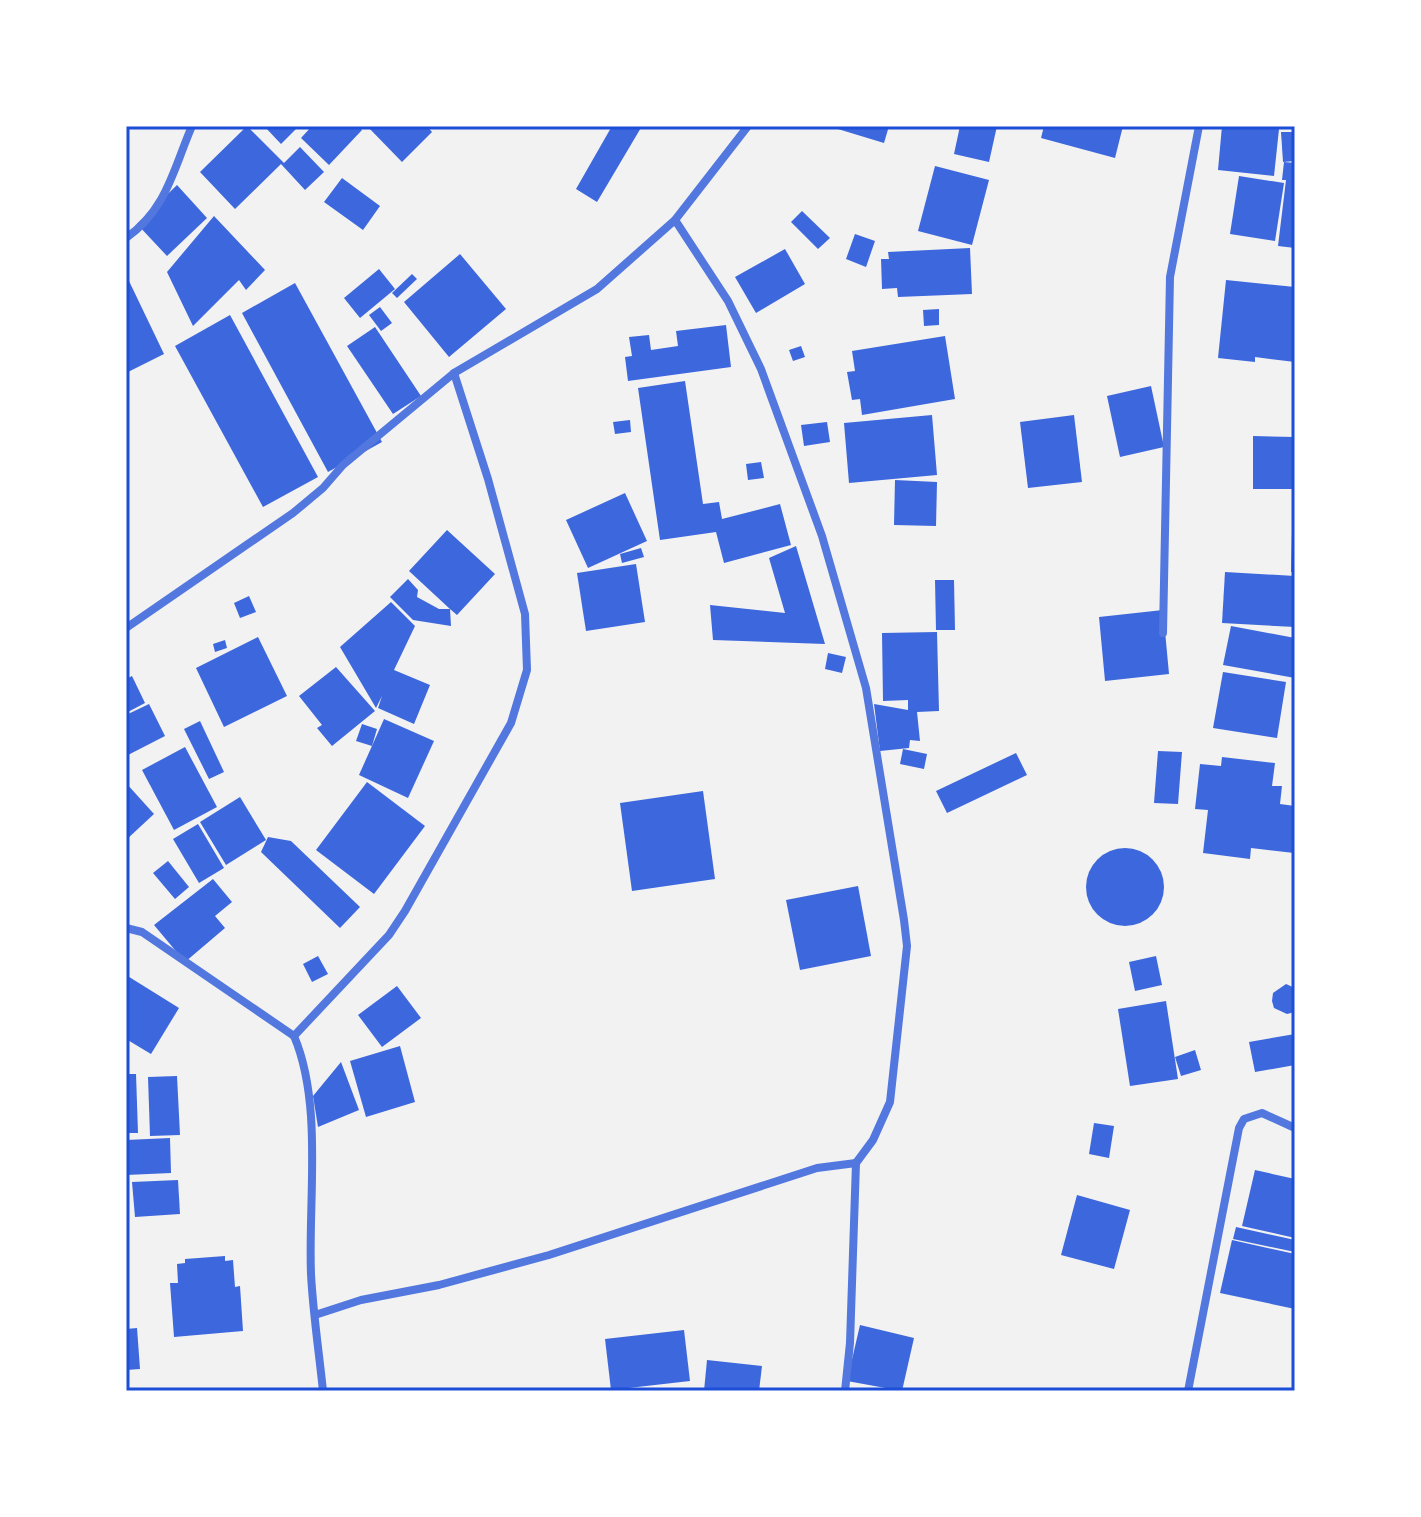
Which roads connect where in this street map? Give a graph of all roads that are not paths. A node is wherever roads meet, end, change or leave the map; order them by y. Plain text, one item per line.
1 (192, 126) edge
2 (748, 126) edge
3 (1199, 126) edge
4 (675, 220) junction
5 (126, 238) edge
6 (454, 373) junction
7 (126, 628) edge
8 (1163, 633) dead end
9 (126, 928) edge
10 (294, 1036) junction
11 (1295, 1128) edge
12 (856, 1163) junction
13 (315, 1315) junction
14 (323, 1391) edge
15 (845, 1391) edge
16 (1188, 1391) edge

1 - 5 street
2 - 4 street
3 - 8 street
4 - 6 street
4 - 12 street
6 - 7 street
6 - 10 street
9 - 10 street
10 - 13 street
11 - 16 street
12 - 13 street
12 - 15 street
13 - 14 street

